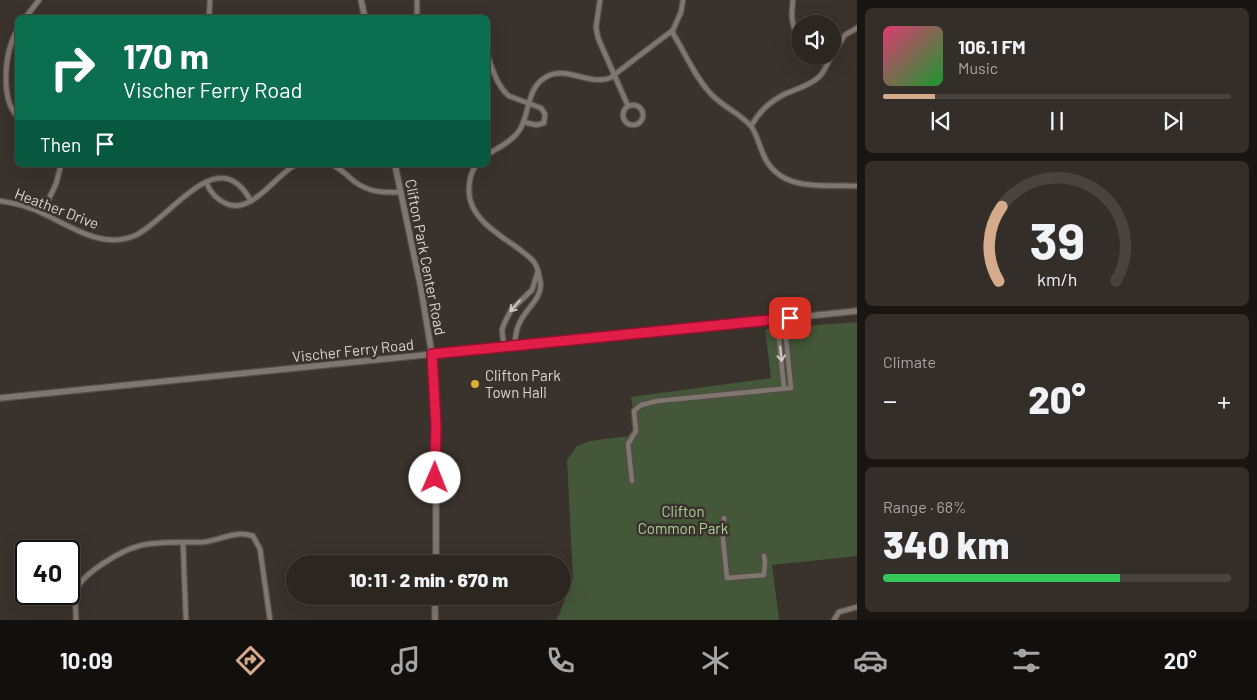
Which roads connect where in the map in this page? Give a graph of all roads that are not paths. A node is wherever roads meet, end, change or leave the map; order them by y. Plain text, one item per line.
1 (39, 0) edge
2 (210, 0) edge
3 (361, 0) edge
4 (417, 0) edge
5 (600, 0) edge
6 (683, 0) edge
7 (793, 0) edge
8 (27, 15) edge
9 (208, 15) edge
10 (364, 15) edge
11 (417, 15) edge
12 (791, 15) edge
13 (857, 28) edge
14 (672, 32) junction
15 (15, 37) edge
16 (841, 41) edge
17 (490, 62) edge
18 (826, 65) edge
19 (613, 75) junction
20 (529, 103) junction
21 (628, 106) junction
22 (15, 114) edge
23 (524, 122) junction
24 (751, 126) junction
25 (490, 153) edge
26 (60, 167) edge
27 (291, 167) edge
28 (336, 167) edge
29 (395, 167) edge
30 (475, 167) edge
31 (206, 182) junction
32 (857, 186) edge
33 (400, 192) junction
34 (251, 200) junction
35 (0, 201) edge
36 (42, 213) junction
37 (538, 270) junction
38 (857, 311) edge
39 (781, 319) junction
40 (515, 346) junction
41 (504, 347) junction
42 (432, 354) junction
43 (784, 388) junction
44 (0, 398) edge
45 (632, 481) dead end
46 (724, 518) dead end
47 (183, 543) junction
48 (436, 555) edge
49 (764, 556) dead end
50 (436, 605) edge
51 (857, 607) edge
52 (835, 618) edge
53 (76, 620) edge
54 (186, 620) edge
55 (270, 620) edge
56 (435, 620) edge

1 - 8 street
2 - 9 street
3 - 10 street
4 - 11 street
5 - 19 street
6 - 14 street
7 - 12 street
13 - 16 street
14 - 19 street
14 - 24 street
15 - 22 street
17 - 20 street
18 - 24 street
19 - 20 street
19 - 21 street
20 - 23 street
20 - 23 street
21 - 21 street
23 - 25 street
24 - 32 street
26 - 36 street
27 - 34 street
28 - 33 street
29 - 33 street, Clifton Park Center Road
30 - 37 street
31 - 34 street, Heather Drive
31 - 34 street
31 - 36 street, Heather Drive
33 - 42 street, Clifton Park Center Road
35 - 36 street, Heather Drive
37 - 40 street
37 -> 41 street
38 - 39 street, Vischer Ferry Road
39 - 40 street, Vischer Ferry Road
39 -> 43 street
39 - 43 street
40 - 41 street, Vischer Ferry Road
41 - 42 street, Vischer Ferry Road
42 - 44 street, Vischer Ferry Road
42 - 48 street, Clifton Park Center Road
43 - 45 street
46 - 49 street
47 - 53 street
47 - 54 street
47 - 55 street
50 - 56 street
51 - 52 street

